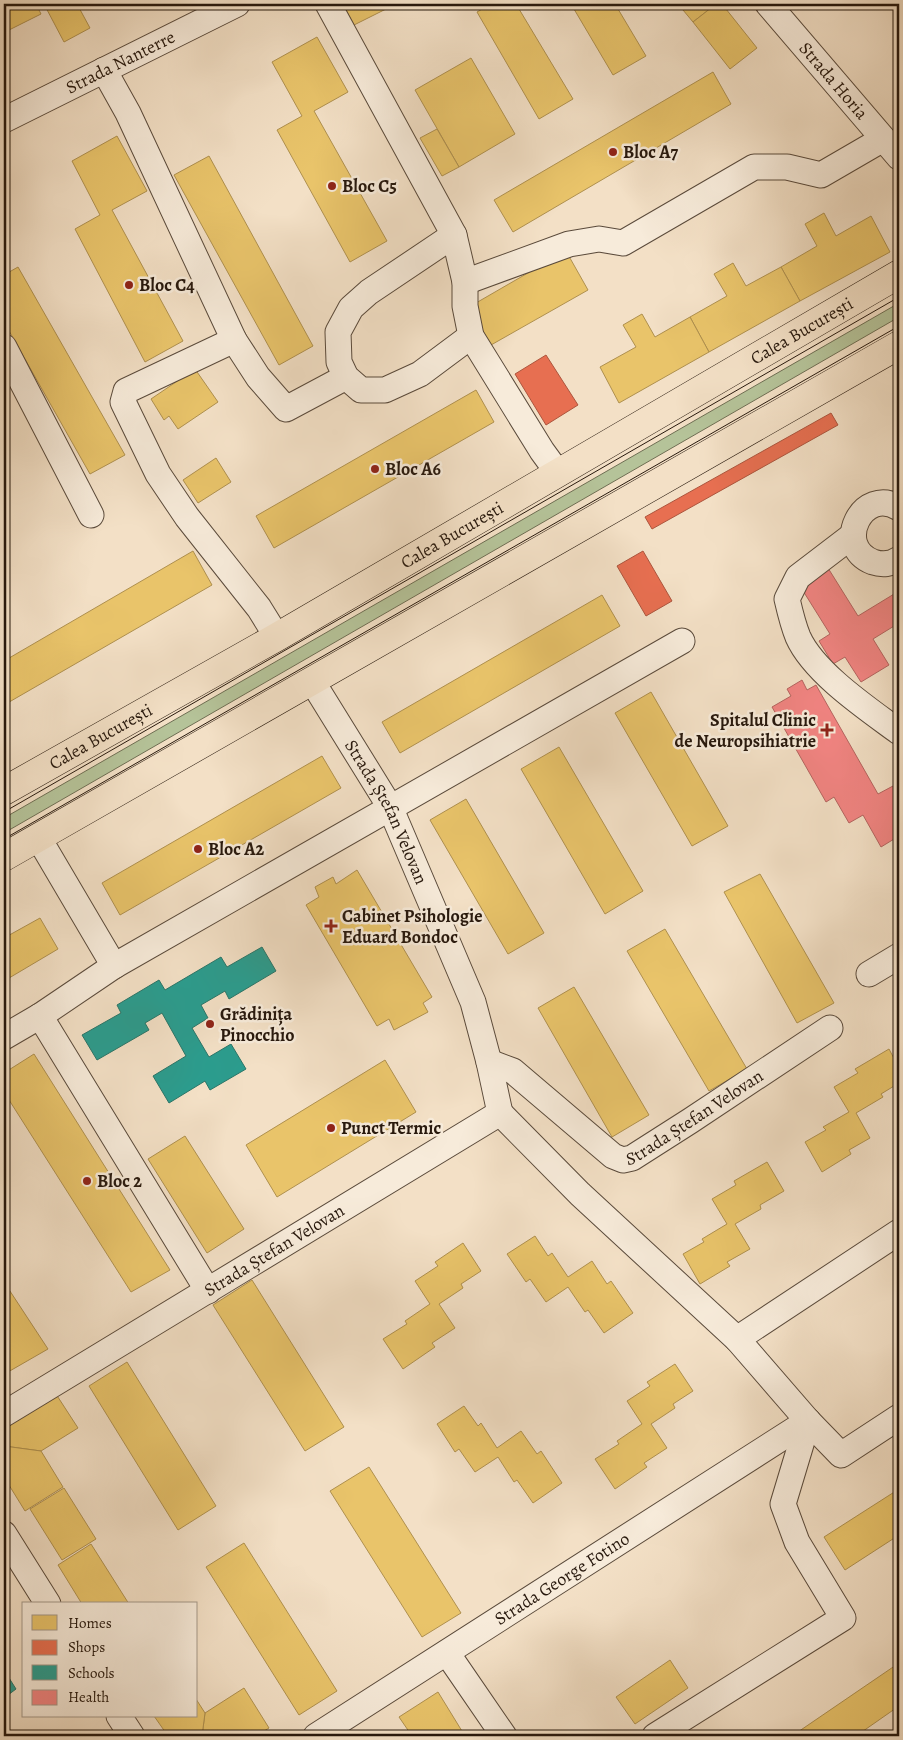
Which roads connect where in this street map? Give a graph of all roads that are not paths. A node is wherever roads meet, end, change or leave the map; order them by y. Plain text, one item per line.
1 (237, 4) edge
2 (328, 4) edge
3 (768, 4) edge
4 (104, 70) junction
5 (4, 120) edge
6 (883, 139) junction
7 (899, 157) edge
8 (454, 235) junction
9 (899, 274) edge
10 (466, 282) junction
11 (471, 336) junction
12 (234, 340) junction
13 (899, 346) edge
14 (4, 347) edge
15 (346, 377) junction
16 (558, 474) junction
17 (899, 508) edge
18 (91, 515) dead end
19 (853, 535) junction
20 (899, 559) edge
21 (277, 637) junction
22 (682, 641) dead end
23 (312, 680) junction
24 (899, 732) edge
25 (4, 791) edge
26 (390, 807) junction
27 (38, 837) junction
28 (4, 857) edge
29 (899, 956) edge
30 (114, 966) junction
31 (869, 974) dead end
32 (40, 1016) junction
33 (830, 1028) dead end
34 (4, 1037) edge
35 (489, 1062) junction
36 (500, 1113) junction
37 (899, 1232) edge
38 (208, 1291) junction
39 (737, 1339) junction
40 (4, 1414) edge
41 (899, 1417) edge
42 (808, 1421) junction
43 (4, 1534) edge
44 (47, 1602) edge
45 (447, 1653) junction
46 (121, 1718) edge
47 (132, 1736) edge
48 (316, 1736) edge
49 (504, 1736) edge
50 (655, 1736) edge

1 - 4 street, Strada Nanterre
2 - 8 street
3 - 6 street, Strada Horia
4 - 5 street, Strada Nanterre
4 - 12 street
6 - 7 street, Strada Horia
6 - 10 street
8 - 10 street
8 - 15 street
9 - 16 main road, Calea București
10 - 11 street
11 - 15 street
11 - 16 street
12 - 15 street
12 - 21 street
13 - 23 main road
14 - 18 street
16 - 21 main road, Calea București
17 - 19 street
19 - 20 street
19 - 24 street
21 - 25 main road, Calea București
22 - 26 street
23 - 26 street, Strada Ștefan Velovan
23 - 27 main road
26 - 30 street
26 - 35 street, Strada Ștefan Velovan
27 - 28 main road
27 - 30 street
29 - 31 street
30 - 32 street
32 - 34 street
32 - 38 street
33 - 35 street, Strada Ștefan Velovan
35 - 36 street, Strada Ștefan Velovan
36 - 38 street, Strada Ștefan Velovan
36 - 39 street
37 - 39 street
38 - 40 street, Strada Ștefan Velovan
39 - 42 street
41 - 42 street
42 - 45 street, Strada George Fotino
42 - 50 street
43 - 44 street
45 - 48 street, Strada George Fotino
45 - 49 street
46 - 47 street

